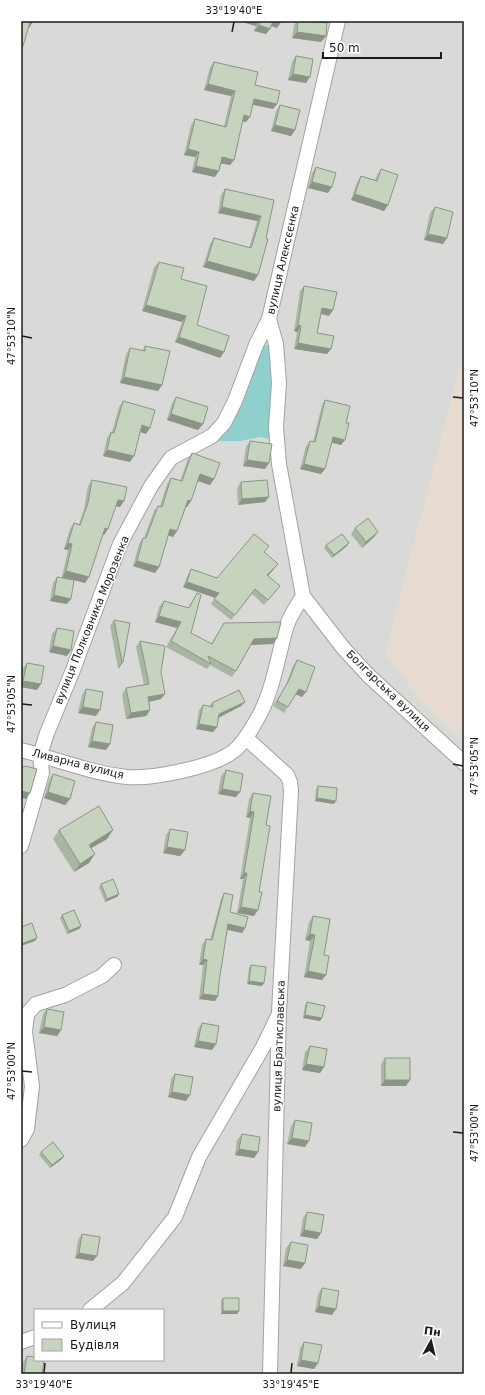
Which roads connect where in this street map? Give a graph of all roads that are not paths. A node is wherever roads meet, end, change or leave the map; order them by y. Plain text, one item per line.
1 (338, 21) edge
2 (269, 319) junction
3 (303, 596) junction
4 (246, 738) junction
5 (21, 750) edge
6 (40, 755) junction
7 (464, 763) edge
8 (21, 846) edge
9 (114, 965) dead end
10 (279, 1012) junction
11 (21, 1140) edge
12 (91, 1309) edge
13 (34, 1337) edge
14 (21, 1342) edge
15 (270, 1374) edge

1 - 2 street, вулиця Алексєєнка
2 - 3 street, вулиця Алексєєнка
2 - 6 street, вулиця Полковника Морозенка
3 - 4 street, Ливарна вулиця
3 - 7 street, Болгарська вулиця
4 - 6 street, Ливарна вулиця
4 - 10 street, вулиця Братиславська
5 - 6 street, Ливарна вулиця
6 - 8 street, вулиця Полковника Морозенка
9 - 11 street
10 - 12 street
10 - 15 street, вулиця Братиславська
13 - 14 street

